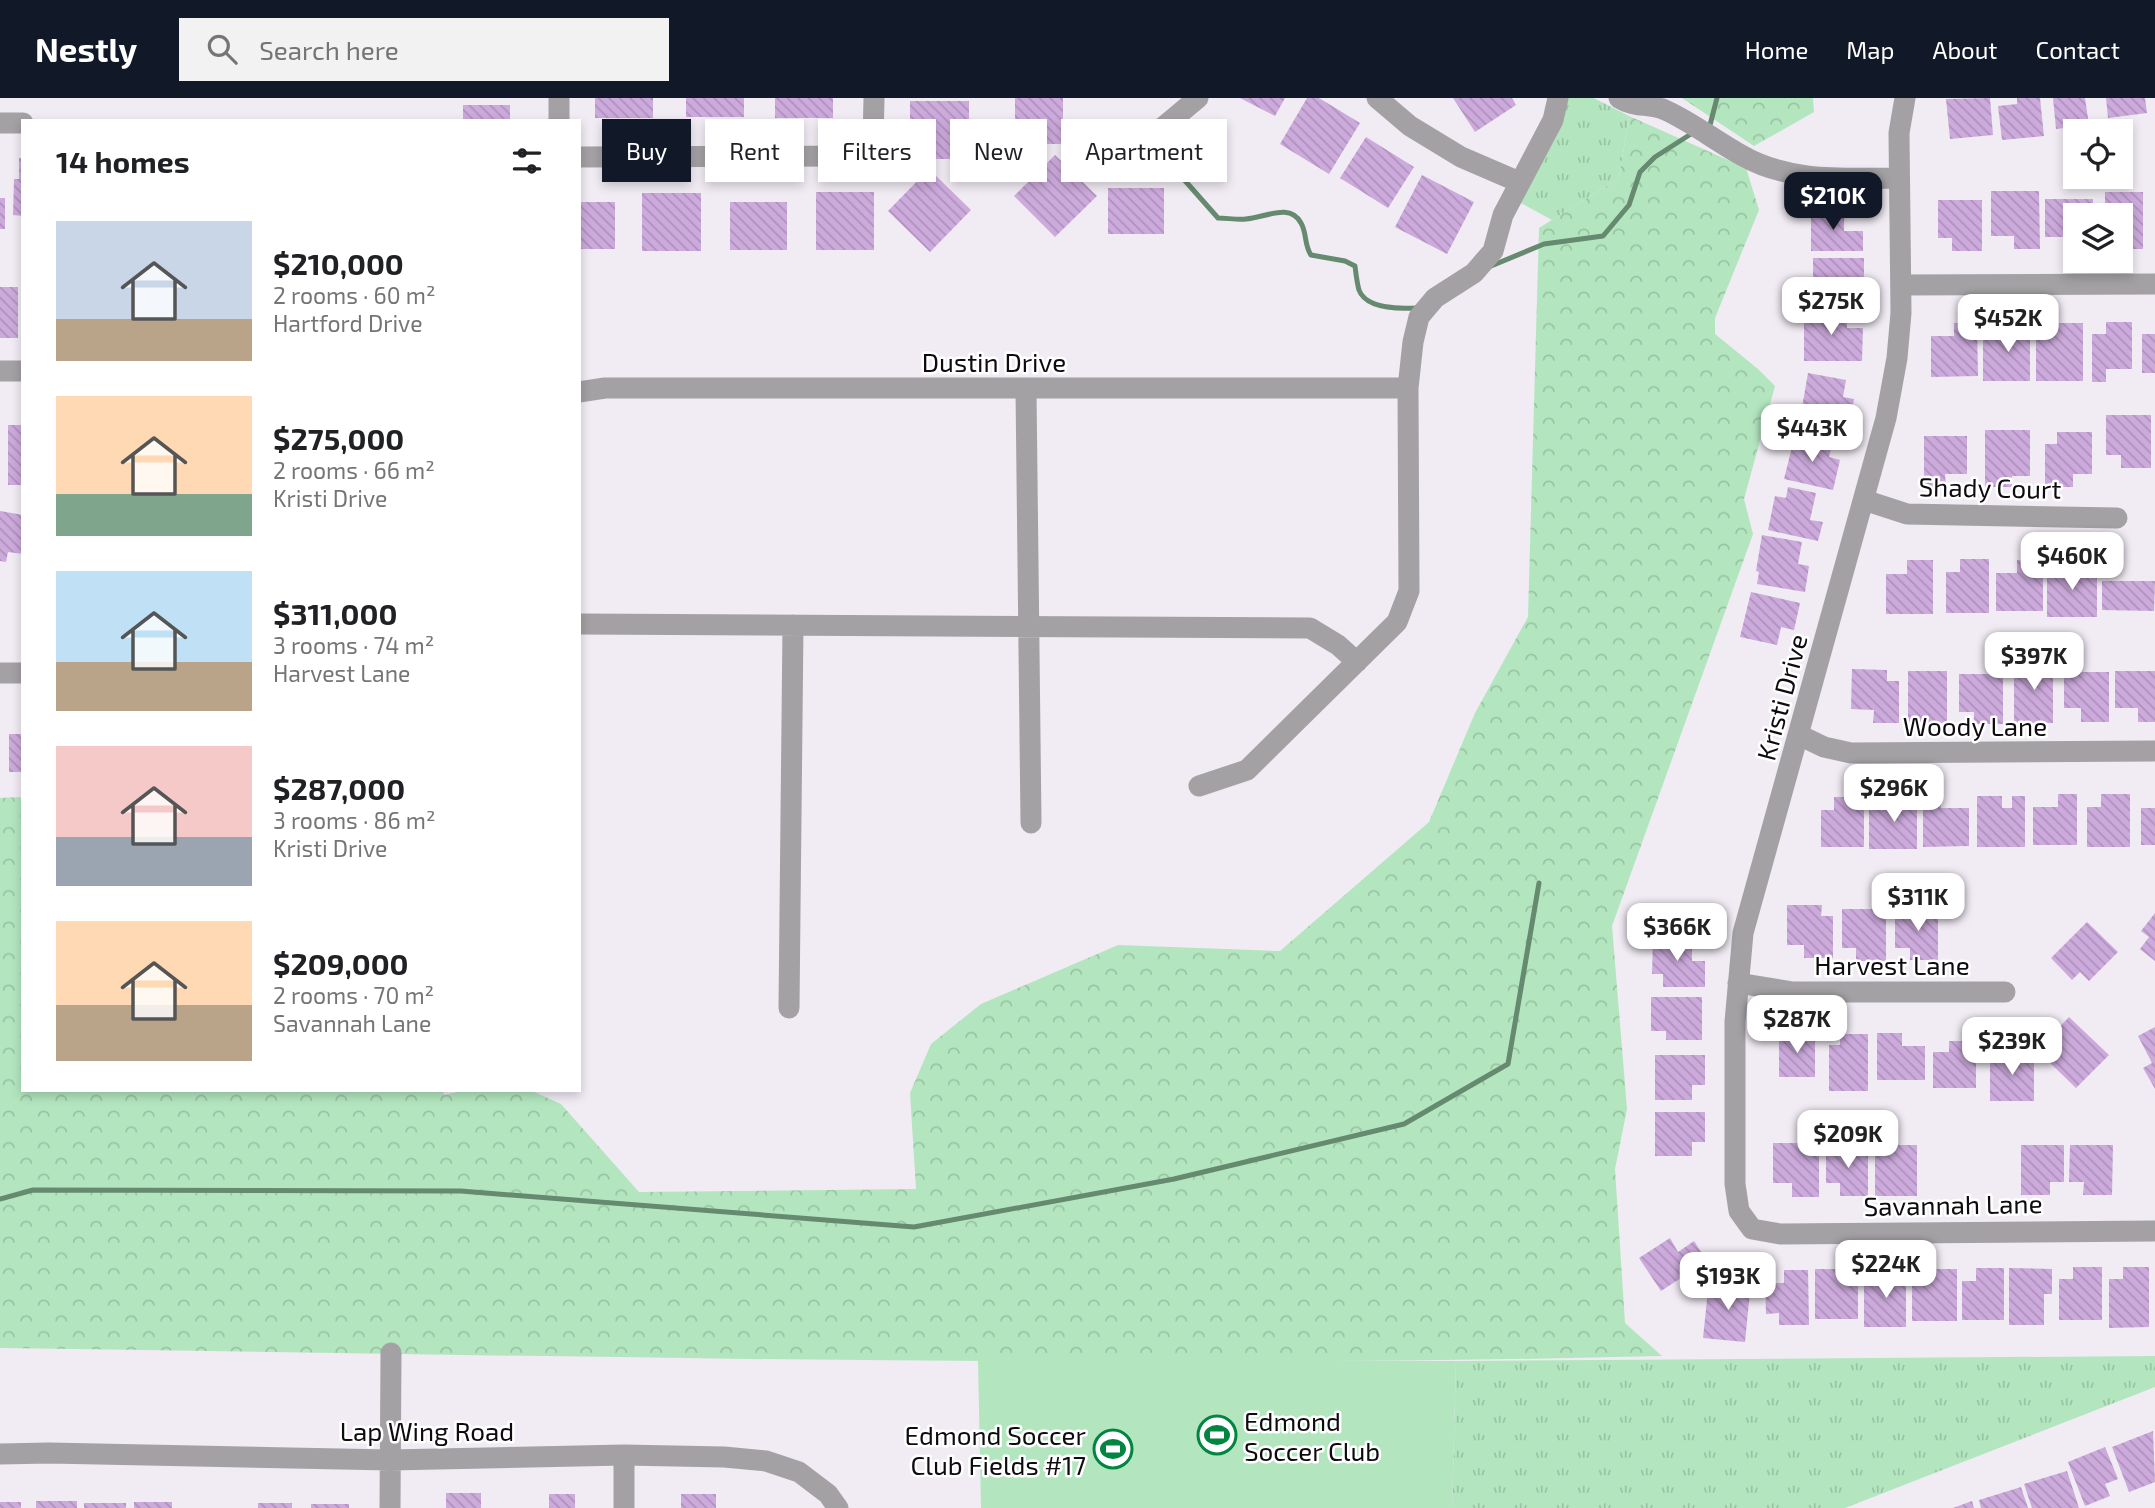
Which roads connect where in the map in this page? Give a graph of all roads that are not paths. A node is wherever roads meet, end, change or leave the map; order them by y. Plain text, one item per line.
1 (559, 98) edge
2 (874, 98) edge
3 (1198, 98) edge
4 (1377, 98) edge
5 (1558, 98) edge
6 (1619, 98) edge
7 (1905, 98) edge
8 (1659, 104) edge
9 (559, 119) edge
10 (1173, 119) edge
11 (0, 123) edge
12 (21, 123) edge
13 (581, 157) edge
14 (1899, 178) junction
15 (1519, 182) junction
16 (2155, 284) edge
17 (1902, 285) junction
18 (0, 371) edge
19 (21, 371) edge
20 (1408, 388) junction
21 (1026, 390) junction
22 (581, 392) edge
23 (1864, 500) junction
24 (2117, 518) dead end
25 (581, 624) edge
26 (793, 625) junction
27 (1029, 627) junction
28 (1357, 662) junction
29 (0, 673) edge
30 (21, 673) edge
31 (1799, 735) junction
32 (2155, 751) edge
33 (1199, 786) dead end
34 (1031, 823) dead end
35 (1738, 983) junction
36 (2005, 992) dead end
37 (789, 1008) dead end
38 (1752, 1229) joint
39 (2155, 1231) edge
40 (391, 1353) dead end
41 (0, 1454) edge
42 (624, 1455) junction
43 (390, 1460) junction
44 (390, 1508) edge
45 (624, 1508) edge
46 (838, 1508) edge

1 - 9 street
2 - 13 street
3 - 10 street
4 - 15 street
5 - 15 street
6 - 8 street
7 - 14 street, Kristi Drive
8 - 14 street
11 - 12 street
14 - 17 street, Kristi Drive
15 - 20 street
16 - 17 street
17 - 23 street, Kristi Drive
18 - 19 street
20 - 21 street, Dustin Drive
20 - 28 street
21 - 22 street, Dustin Drive
21 - 27 street
23 - 24 street, Shady Court
23 - 31 street, Kristi Drive
25 - 26 street
26 - 27 street
26 - 37 street
27 - 28 street
27 - 34 street
28 - 33 street
29 - 30 street
31 - 32 street, Woody Lane
31 - 35 street, Kristi Drive
35 - 36 street, Harvest Lane
35 - 38 street, Kristi Drive
38 - 39 street, Savannah Lane
40 - 43 street
41 - 43 street, Lap Wing Road
42 - 43 street, Lap Wing Road
42 - 45 street
42 - 46 street, Lap Wing Road
43 - 44 street

